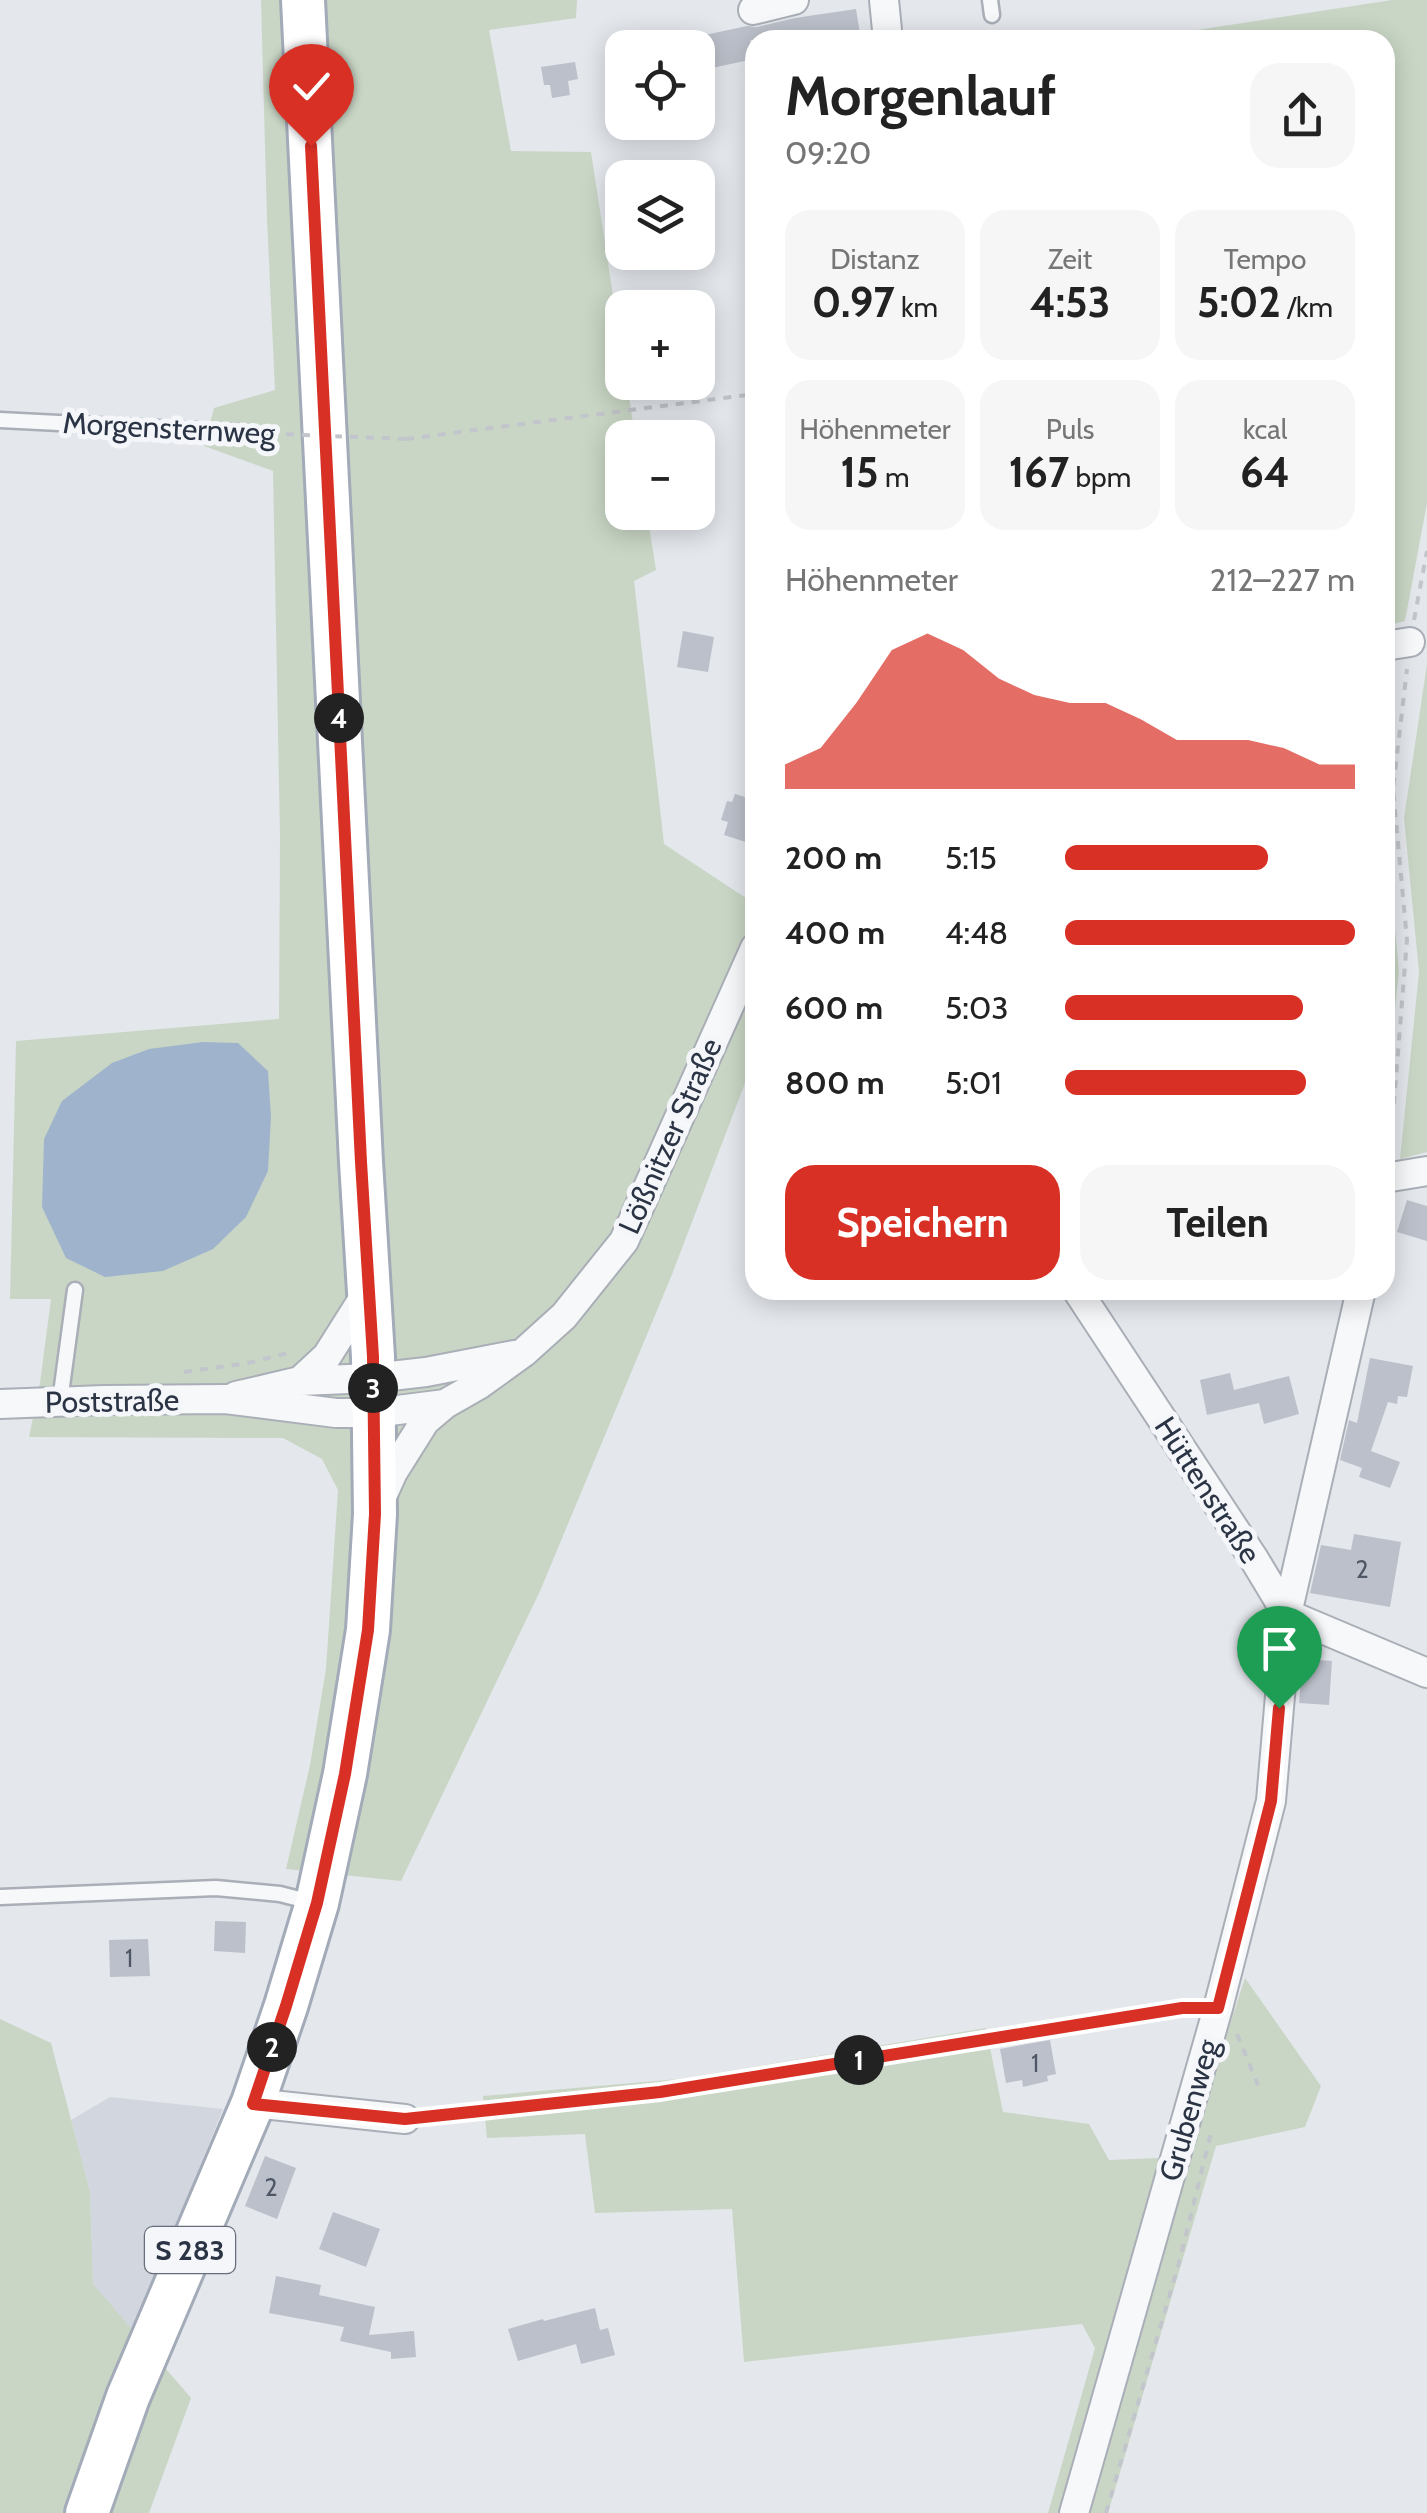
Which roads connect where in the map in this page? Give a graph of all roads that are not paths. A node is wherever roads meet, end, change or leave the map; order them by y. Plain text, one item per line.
1 (303, 0) edge
2 (794, 0) edge
3 (884, 0) edge
4 (753, 10) dead end
5 (887, 30) edge
6 (0, 420) edge
7 (254, 433) road end
8 (745, 970) edge
9 (1427, 1171) edge
10 (1395, 1180) edge
11 (76, 1290) dead end
12 (369, 1290) junction
13 (1085, 1300) edge
14 (1359, 1300) edge
15 (523, 1353) junction
16 (300, 1380) junction
17 (373, 1395) junction
18 (224, 1399) junction
19 (60, 1401) junction
20 (0, 1404) edge
21 (445, 1404) junction
22 (375, 1514) junction
23 (1287, 1614) junction
24 (1427, 1673) edge
25 (0, 1896) edge
26 (317, 1903) junction
27 (253, 2104) junction
28 (405, 2119) road end
29 (87, 2513) edge
30 (1074, 2513) edge

1 - 12 main road, S 283
2 - 4 street
3 - 5 street
6 - 7 lane, Morgensternweg
8 - 15 street, Lößnitzer Straße
9 - 10 street
11 - 19 lane
12 - 16 street
12 - 17 main road, S 283
13 - 23 street, Hüttenstraße
14 - 23 street, Grubenweg
15 - 17 street
15 - 21 street, Lößnitzer Straße
16 - 17 street, Poststraße
16 - 18 street, Poststraße
17 - 18 street, Poststraße
17 - 21 street, Lößnitzer Straße
17 - 22 main road, S 283
18 - 19 street, Poststraße
19 - 20 street, Poststraße
21 - 22 street, Lößnitzer Straße
22 - 26 main road, S 283
23 - 24 street
23 - 30 street, Grubenweg
25 - 26 lane
26 - 27 main road, S 283
27 - 28 street
27 - 29 main road, S 283

